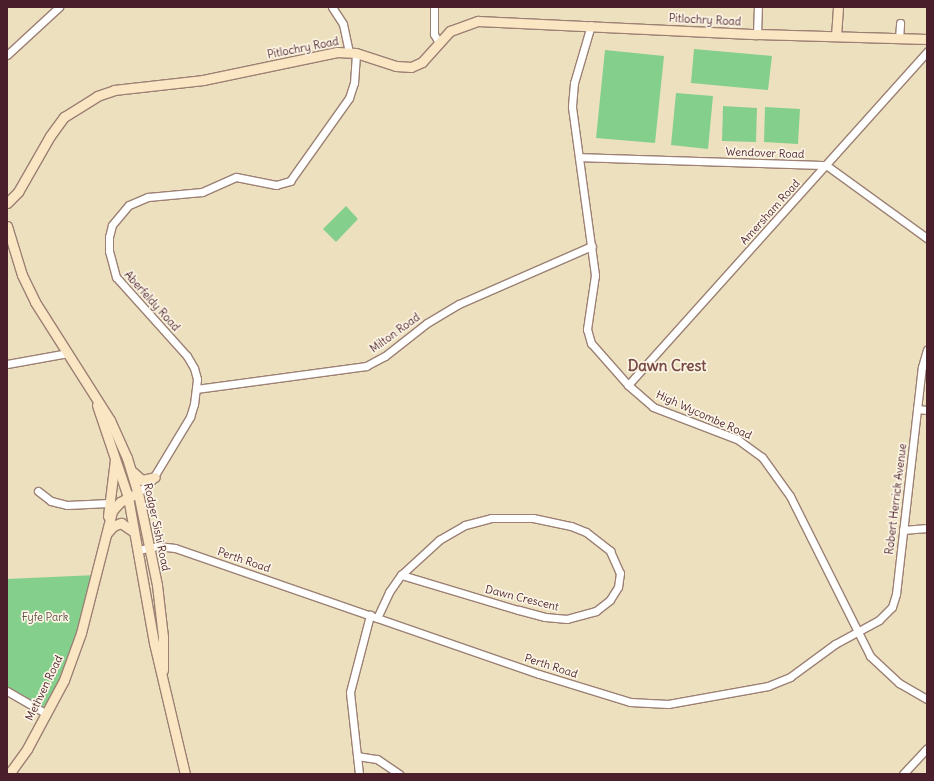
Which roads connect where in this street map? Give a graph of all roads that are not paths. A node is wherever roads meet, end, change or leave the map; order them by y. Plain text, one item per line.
1 (59, 7) edge
2 (332, 7) edge
3 (434, 7) edge
4 (758, 7) edge
5 (838, 7) edge
6 (900, 22) dead end
7 (591, 26) junction
8 (757, 34) junction
9 (836, 36) junction
10 (899, 39) junction
11 (927, 39) edge
12 (438, 41) junction
13 (353, 52) junction
14 (927, 52) edge
15 (7, 55) edge
16 (579, 157) junction
17 (826, 165) junction
18 (7, 203) edge
19 (7, 226) edge
20 (927, 238) edge
21 (592, 246) junction
22 (927, 350) edge
23 (68, 354) junction
24 (7, 364) edge
25 (628, 385) junction
26 (196, 389) junction
27 (95, 399) junction
28 (917, 409) junction
29 (927, 410) edge
30 (115, 453) junction
31 (131, 470) junction
32 (154, 477) junction
33 (38, 491) dead end
34 (138, 493) junction
35 (128, 497) junction
36 (109, 503) junction
37 (927, 528) edge
38 (108, 529) junction
39 (903, 530) junction
40 (134, 532) junction
41 (150, 547) junction
42 (138, 550) junction
43 (401, 575) junction
44 (373, 617) junction
45 (856, 632) junction
46 (163, 670) junction
47 (7, 691) edge
48 (927, 699) edge
49 (47, 714) junction
50 (927, 748) edge
51 (357, 756) junction
52 (9, 774) edge
53 (185, 774) edge
54 (359, 774) edge
55 (399, 774) edge
56 (903, 774) edge

1 - 15 street
2 - 13 street, Aberfeldy Road
3 - 12 street
4 - 8 street
5 - 9 street
6 - 10 street
7 - 8 street, Pitlochry Road
7 - 12 street, Pitlochry Road
7 - 16 street, High Wycombe Road
8 - 9 street, Pitlochry Road
9 - 10 street, Pitlochry Road
10 - 11 street, Pitlochry Road
12 - 13 street, Pitlochry Road
13 - 18 street, Pitlochry Road
13 - 26 street, Aberfeldy Road
14 - 17 street, Amersham Road
16 - 17 street, Wendover Road
16 - 21 street, High Wycombe Road
17 - 20 street
17 - 25 street, Amersham Road
19 - 23 street, Rodger Sishi Road
21 - 25 street, High Wycombe Road
21 - 26 street, Milton Road
22 - 28 street, Robert Herrick Avenue
23 - 24 street
23 - 27 street, Rodger Sishi Road
25 - 45 street, High Wycombe Road
26 - 32 street, Aberfeldy Road
27 - 30 street, Rodger Sishi Road
27 - 31 street, Rodger Sishi Road
28 - 29 street
28 - 39 street, Robert Herrick Avenue
30 - 35 street, Rodger Sishi Road
30 - 36 street
31 - 32 street
31 - 34 street, Rodger Sishi Road
32 - 34 street, Aberfeldy Road
33 - 36 street
34 - 35 street
34 - 41 street, Rodger Sishi Road
35 - 38 street, Methven Road
35 - 40 street, Rodger Sishi Road
36 - 38 street
37 - 39 street
38 - 40 street
38 - 49 street, Methven Road
39 - 45 street, Robert Herrick Avenue
40 - 42 street, Rodger Sishi Road
41 - 42 street, Perth Road
41 - 44 street, Perth Road
41 - 46 street, Rodger Sishi Road
42 - 46 street, Rodger Sishi Road
43 - 43 street, Dawn Crescent
43 - 44 street, Dawn Crescent
44 - 45 street, Perth Road
44 - 51 street, Dawn Crescent
45 - 48 street
46 - 53 street, Rodger Sishi Road
47 - 49 street
49 - 52 street, Methven Road
50 - 56 street
51 - 54 street, Dawn Crescent
51 - 55 street

